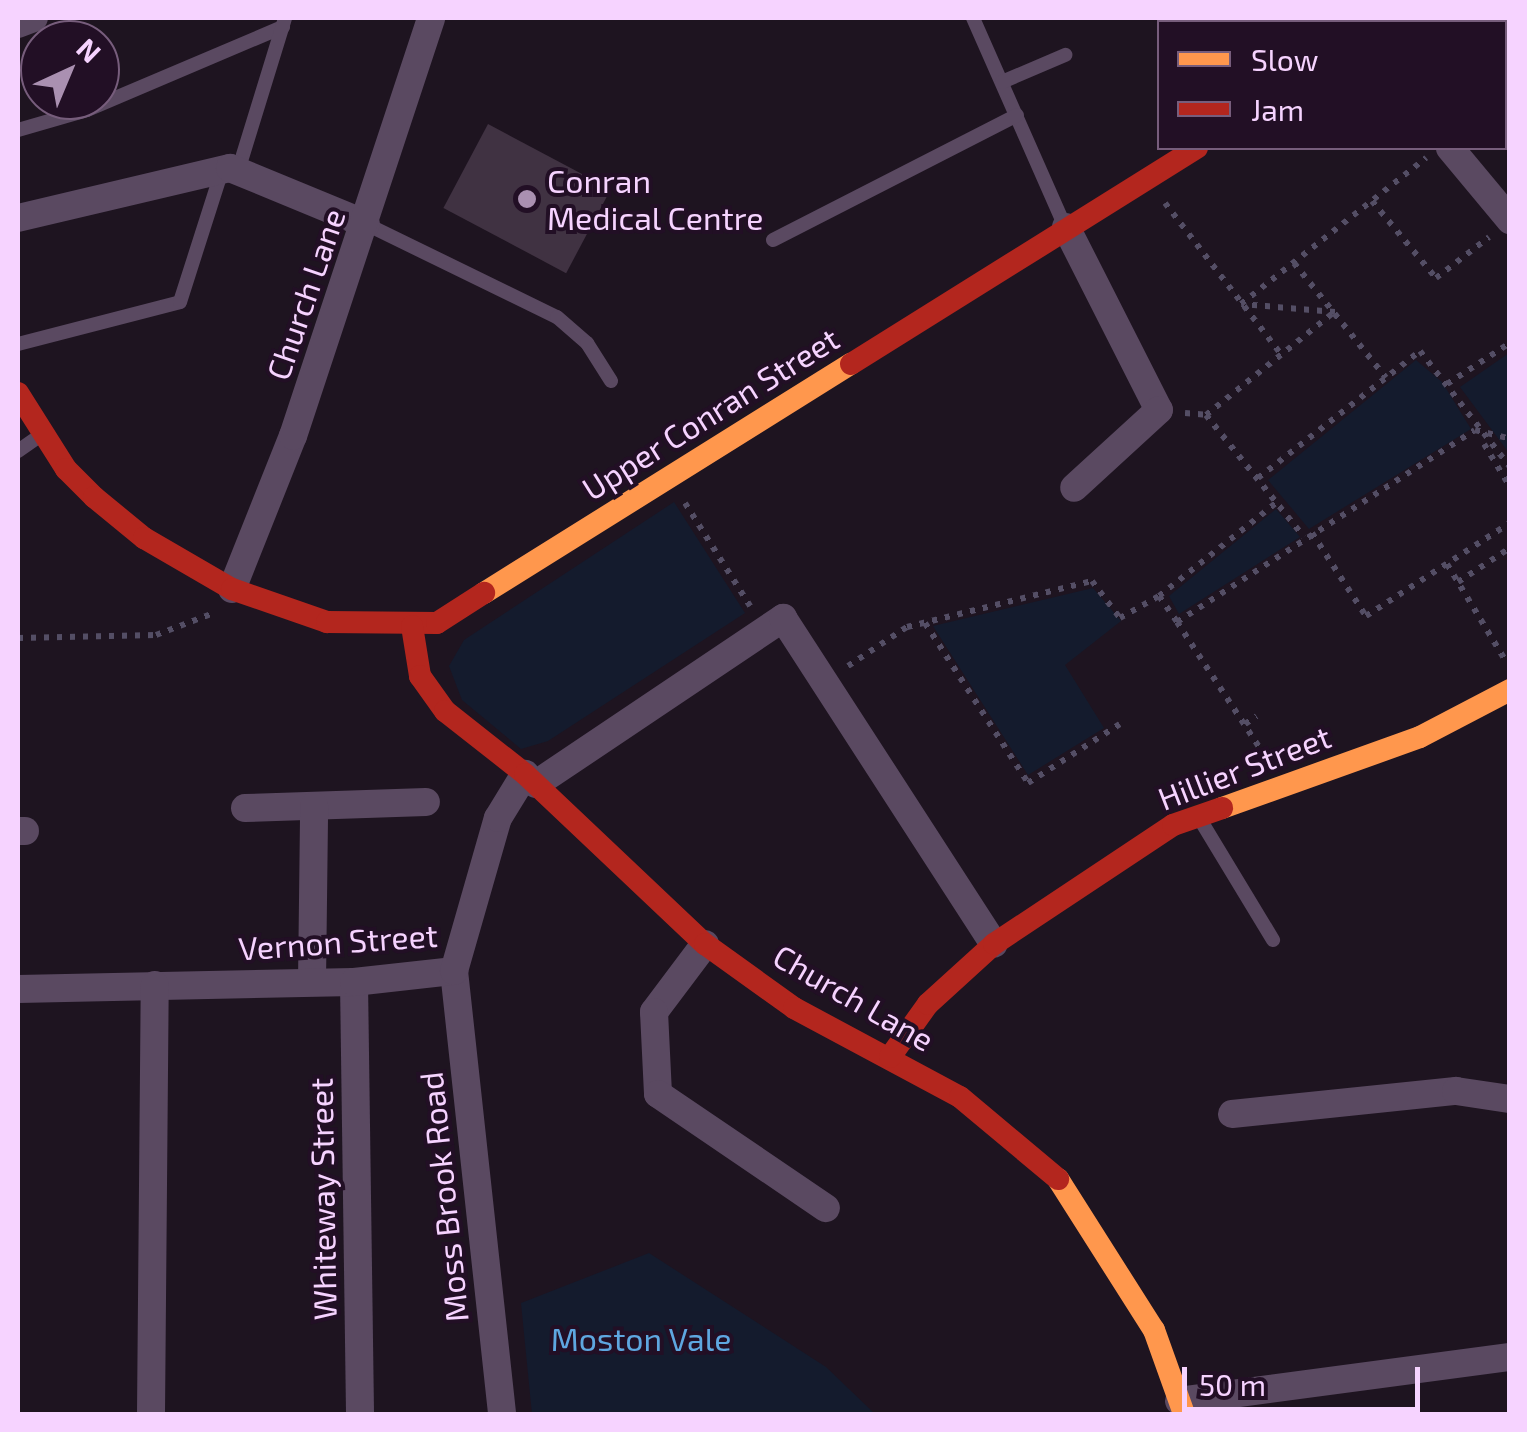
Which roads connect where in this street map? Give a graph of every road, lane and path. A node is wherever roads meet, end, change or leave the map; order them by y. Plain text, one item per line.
1 (34, 18) edge
2 (431, 18) edge
3 (973, 18) edge
4 (284, 22) edge
5 (18, 24) edge
6 (1065, 55) dead end
7 (1002, 82) junction
8 (1016, 115) junction
9 (18, 130) edge
10 (1193, 150) edge
11 (1436, 150) edge
12 (1451, 150) edge
13 (230, 171) junction
14 (1147, 177) junction
15 (1372, 201) junction
16 (18, 218) edge
17 (366, 224) junction
18 (1502, 226) edge
19 (1066, 228) junction
20 (773, 240) dead end
21 (1294, 262) junction
22 (1241, 304) junction
23 (1335, 312) junction
24 (1510, 342) edge
25 (18, 344) edge
26 (1282, 354) junction
27 (1386, 378) junction
28 (611, 381) dead end
29 (1447, 384) junction
30 (18, 393) edge
31 (1159, 410) junction
32 (1206, 415) junction
33 (1475, 430) junction
34 (42, 434) junction
35 (1510, 439) edge
36 (18, 451) edge
37 (1510, 467) edge
38 (1258, 478) junction
39 (670, 480) junction
40 (1510, 487) edge
41 (1074, 488) dead end
42 (1277, 502) junction
43 (1510, 523) edge
44 (1308, 535) junction
45 (1510, 548) edge
46 (1447, 564) junction
47 (1458, 582) junction
48 (232, 588) junction
49 (1159, 596) junction
50 (1177, 622) junction
51 (774, 623) junction
52 (925, 623) junction
53 (412, 626) junction
54 (18, 638) edge
55 (1510, 646) edge
56 (1501, 652) junction
57 (824, 682) junction
58 (1508, 689) edge
59 (1258, 716) dead end
60 (1120, 724) dead end
61 (1245, 724) junction
62 (530, 779) junction
63 (1284, 785) junction
64 (426, 802) dead end
65 (314, 806) junction
66 (245, 808) dead end
67 (1198, 816) junction
68 (1274, 940) dead end
69 (705, 944) junction
70 (994, 944) junction
71 (454, 971) junction
72 (312, 982) junction
73 (354, 982) junction
74 (154, 985) junction
75 (18, 989) edge
76 (890, 1058) junction
77 (1510, 1099) edge
78 (1232, 1114) dead end
79 (826, 1208) dead end
80 (1510, 1357) edge
81 (1181, 1408) edge
82 (151, 1414) edge
83 (360, 1414) edge
84 (502, 1414) edge

1 - 5 street
2 - 17 street, Church Lane
3 - 7 lane
4 - 9 lane
4 - 13 lane
6 - 7 lane
7 - 8 lane
8 - 19 lane
8 - 20 lane
10 - 14 street, Upper Conran Street
11 - 15 path
12 - 18 street
13 - 16 street
13 - 17 street
13 - 25 lane
14 - 19 street, Upper Conran Street
14 - 22 path
15 - 18 path
15 - 21 path
17 - 28 lane
17 - 48 street, Church Lane
19 - 31 street
19 - 39 street, Upper Conran Street
21 - 22 path
21 - 23 path
22 - 23 path
22 - 26 path
23 - 26 path
23 - 27 path
24 - 29 path
26 - 32 path
27 - 29 path
27 - 38 path
29 - 33 path
30 - 34 street, Upper Conran Street
31 - 32 path
31 - 41 street
32 - 38 path
33 - 35 path
33 - 37 path
33 - 40 path
33 - 44 path
34 - 36 lane
34 - 48 street, Upper Conran Street
38 - 42 path
39 - 51 path
39 - 53 street, Upper Conran Street
42 - 44 path
42 - 49 path
43 - 46 path
44 - 46 path
44 - 50 path
45 - 47 path
46 - 47 path
47 - 56 path
48 - 53 street, Upper Conran Street
48 - 54 path
49 - 50 path
49 - 52 path
50 - 61 path
51 - 57 street
51 - 62 street
52 - 57 path
52 - 60 path
53 - 62 street, Church Lane
55 - 56 path
56 - 58 path
57 - 70 street
58 - 63 street, Hillier Street
59 - 61 path
61 - 63 path
62 - 69 street, Church Lane
62 - 71 street, Vernon Street
63 - 67 street, Hillier Street
64 - 65 street
65 - 66 street
65 - 72 street
67 - 68 lane
67 - 70 street, Hillier Street
69 - 76 street, Church Lane
69 - 79 street
70 - 76 street, Hillier Street
71 - 73 street, Vernon Street
71 - 84 street, Moss Brook Road
72 - 73 street, Vernon Street
72 - 74 street, Vernon Street
73 - 83 street, Whiteway Street
74 - 75 street, Vernon Street
74 - 82 street
76 - 81 street, Church Lane
77 - 78 street
80 - 81 street

